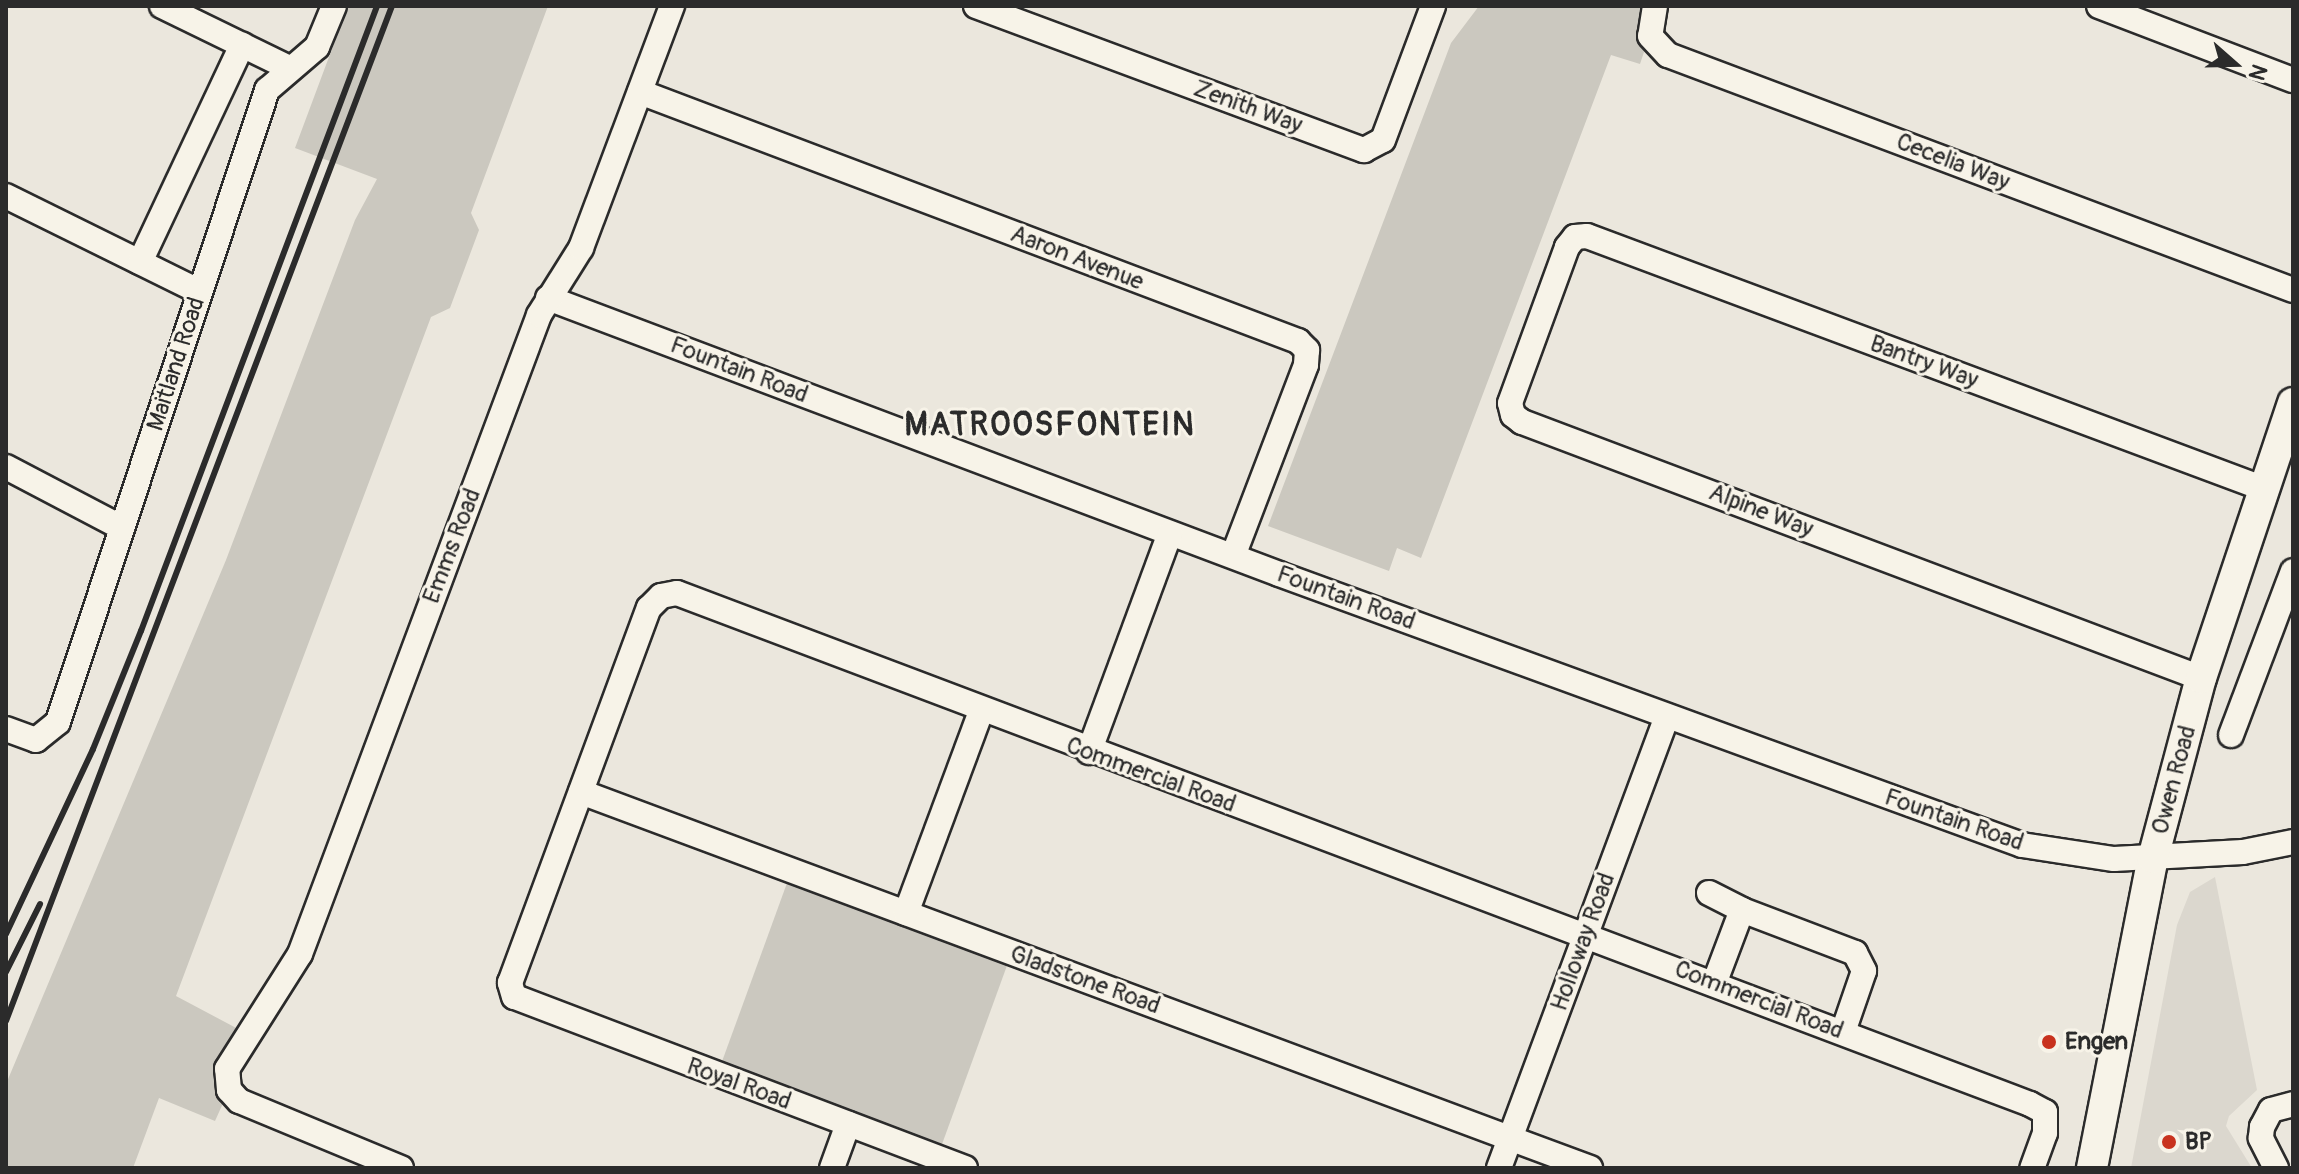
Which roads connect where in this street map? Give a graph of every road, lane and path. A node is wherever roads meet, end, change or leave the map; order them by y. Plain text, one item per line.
1 (162, 6) edge
2 (334, 6) edge
3 (672, 6) edge
4 (976, 6) edge
5 (1433, 6) edge
6 (1655, 6) edge
7 (2099, 6) edge
8 (242, 45) junction
9 (289, 68) junction
10 (2293, 80) edge
11 (640, 92) junction
12 (6, 196) edge
13 (1587, 236) joint
14 (140, 262) junction
15 (2293, 290) edge
16 (200, 292) junction
17 (548, 298) junction
18 (2293, 403) edge
19 (6, 467) edge
20 (2262, 488) junction
21 (122, 528) junction
22 (1170, 533) junction
23 (1233, 556) junction
24 (2293, 571) edge
25 (2201, 678) junction
26 (981, 711) junction
27 (1667, 716) junction
28 (6, 729) edge
29 (2231, 735) dead end
30 (1089, 752) junction
31 (581, 792) junction
32 (2293, 842) edge
33 (2153, 858) junction
34 (1709, 893) dead end
35 (1742, 910) junction
36 (906, 913) junction
37 (1586, 935) junction
38 (1714, 984) junction
39 (514, 997) joint
40 (1843, 1032) junction
41 (2293, 1104) edge
42 (848, 1124) junction
43 (1510, 1138) junction
44 (401, 1168) edge
45 (832, 1168) edge
46 (965, 1168) edge
47 (1499, 1168) edge
48 (1590, 1168) edge
49 (2032, 1168) edge
50 (2092, 1168) edge
51 (2276, 1168) edge

1 - 8 street
2 - 9 street, Maitland Road
3 - 11 street, Emms Road
4 - 5 street, Zenith Way
6 - 15 street, Cecelia Way
7 - 10 street
8 - 9 street
8 - 14 street
9 - 16 street, Maitland Road
11 - 17 street, Emms Road
11 - 23 street, Aaron Avenue
12 - 14 street
13 - 20 street, Bantry Way
13 - 25 street, Alpine Way
14 - 16 street
16 - 21 street, Maitland Road
17 - 22 street, Fountain Road
17 - 44 street, Emms Road
18 - 20 street, Owen Road
19 - 21 street
20 - 25 street, Owen Road
21 - 28 street, Maitland Road
22 - 23 street, Fountain Road
22 - 30 street
23 - 27 street, Fountain Road
24 - 29 street, Owen Road
25 - 33 street, Owen Road
26 - 30 street, Commercial Road
26 - 31 street, Commercial Road
26 - 36 street
27 - 33 street, Fountain Road
27 - 37 street, Holloway Road
30 - 37 street, Commercial Road
31 - 36 street, Gladstone Road
31 - 39 street, Commercial Road
32 - 33 street, Fountain Road
33 - 50 street, Owen Road
34 - 35 street
35 - 38 street
35 - 40 street
36 - 43 street, Gladstone Road
37 - 38 street, Commercial Road
37 - 43 street, Holloway Road
38 - 40 street, Commercial Road
39 - 42 street, Royal Road
40 - 49 street, Commercial Road
41 - 51 street
42 - 45 street
42 - 46 street, Royal Road
43 - 47 street, Holloway Road
43 - 48 street, Gladstone Road

